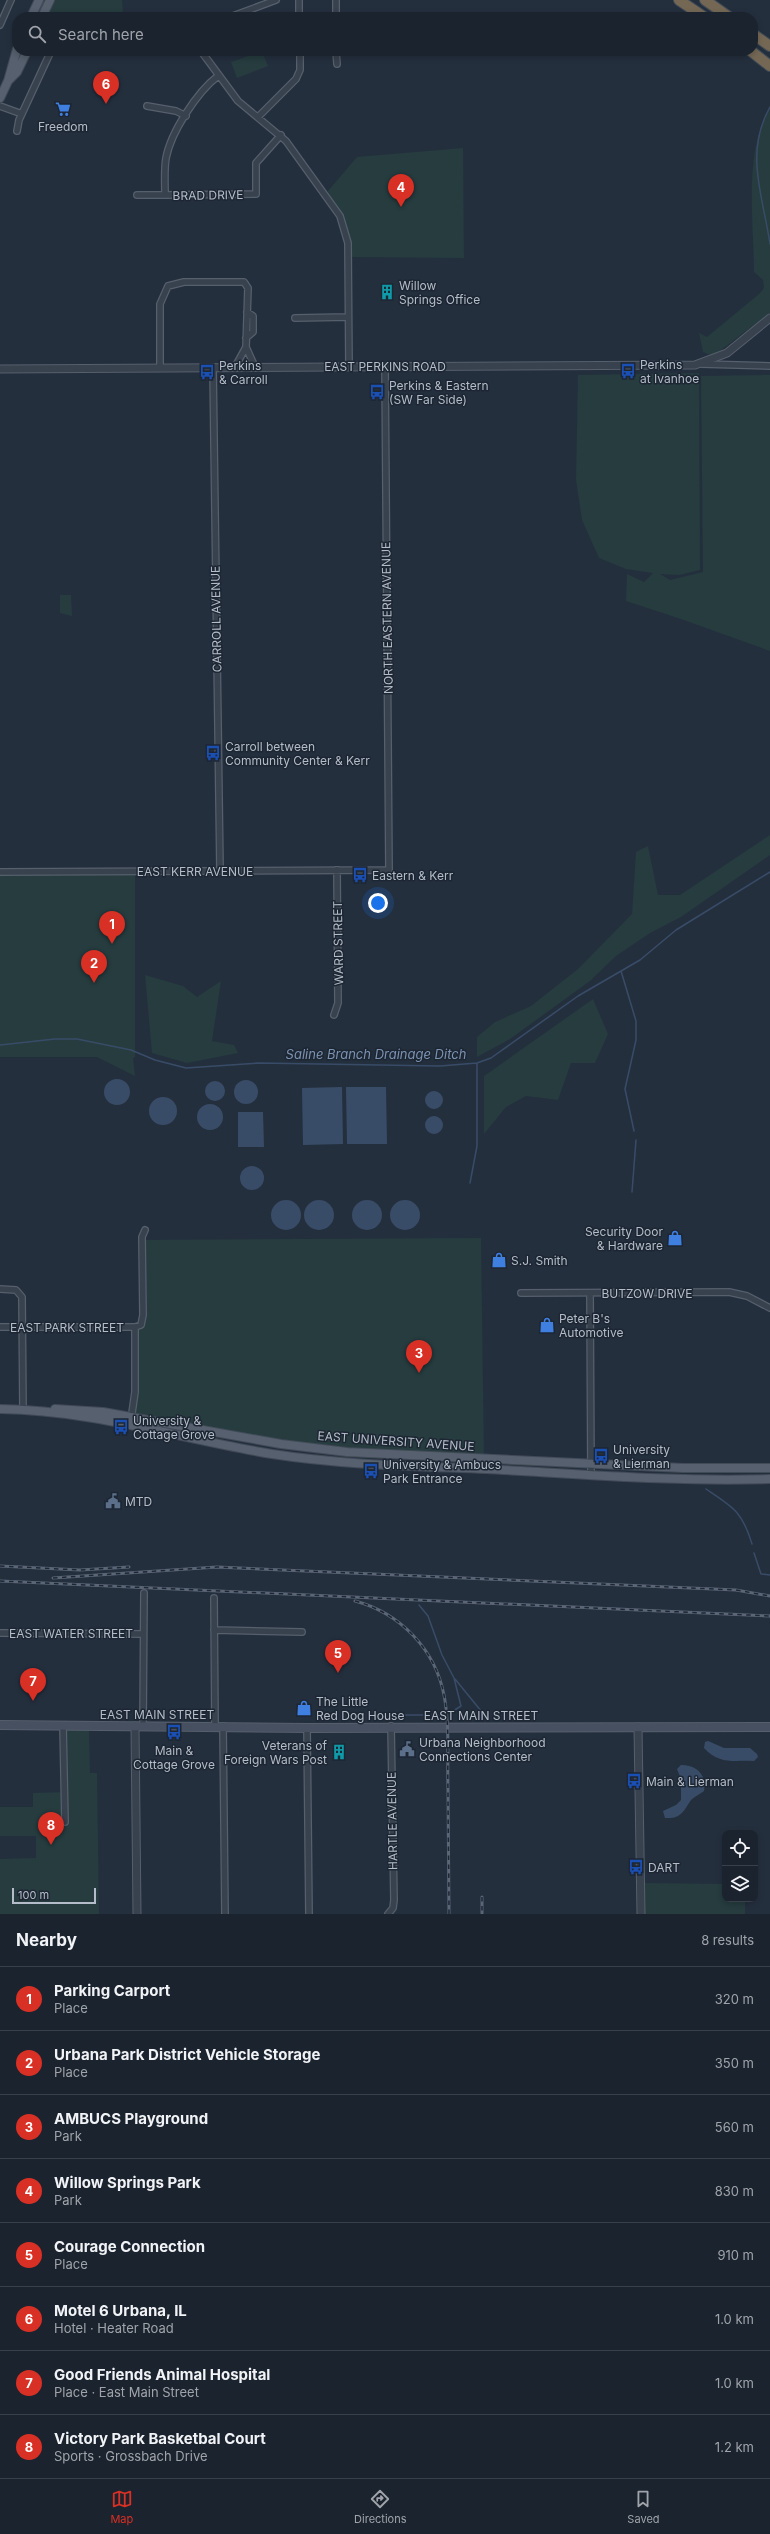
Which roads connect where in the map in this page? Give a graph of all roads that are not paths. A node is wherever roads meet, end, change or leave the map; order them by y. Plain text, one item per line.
1 (11, 0) edge
2 (39, 0) edge
3 (50, 0) edge
4 (276, 0) edge
5 (299, 0) edge
6 (336, 0) edge
7 (679, 0) edge
8 (705, 0) edge
9 (33, 12) edge
10 (44, 12) edge
11 (244, 12) edge
12 (299, 12) edge
13 (336, 12) edge
14 (697, 12) edge
15 (723, 12) edge
16 (0, 25) edge
17 (758, 38) edge
18 (770, 46) edge
19 (15, 56) edge
20 (25, 56) edge
21 (49, 56) edge
22 (204, 56) edge
23 (300, 56) edge
24 (336, 56) edge
25 (757, 56) edge
26 (337, 64) dead end
27 (770, 66) edge
28 (218, 76) junction
29 (8, 81) junction
30 (0, 98) edge
31 (0, 106) edge
32 (147, 106) dead end
33 (22, 114) junction
34 (186, 116) junction
35 (258, 117) junction
36 (17, 132) dead end
37 (281, 135) junction
38 (137, 195) dead end
39 (165, 195) junction
40 (348, 317) junction
41 (295, 318) dead end
42 (770, 318) edge
43 (246, 347) junction
44 (701, 364) junction
45 (349, 366) junction
46 (385, 366) junction
47 (770, 366) edge
48 (213, 367) junction
49 (235, 367) junction
50 (255, 367) junction
51 (160, 368) junction
52 (0, 369) edge
53 (220, 870) junction
54 (337, 870) junction
55 (389, 870) joint
56 (0, 872) edge
57 (334, 1015) dead end
58 (145, 1230) dead end
59 (0, 1289) edge
60 (521, 1293) dead end
61 (590, 1293) junction
62 (770, 1308) edge
63 (0, 1327) edge
64 (22, 1327) junction
65 (135, 1327) junction
66 (0, 1409) edge
67 (23, 1410) junction
68 (131, 1420) junction
69 (591, 1464) junction
70 (770, 1468) edge
71 (591, 1474) junction
72 (770, 1478) edge
73 (144, 1593) dead end
74 (214, 1598) dead end
75 (214, 1630) junction
76 (302, 1632) dead end
77 (0, 1633) edge
78 (143, 1634) junction
79 (0, 1725) edge
80 (63, 1725) junction
81 (139, 1726) junction
82 (219, 1726) junction
83 (391, 1726) junction
84 (638, 1727) junction
85 (770, 1727) edge
86 (307, 1728) junction
87 (65, 1822) dead end
88 (137, 1914) edge
89 (225, 1914) edge
90 (309, 1914) edge
91 (388, 1914) edge
92 (641, 1914) edge

1 - 16 street
2 - 9 main road
3 - 10 main road
4 - 11 street
5 - 12 street
6 - 13 street
7 - 14 highway
8 - 15 highway
17 - 18 highway
19 - 29 main road
20 - 29 main road
21 - 33 street
22 - 28 street
23 - 35 street
24 - 26 street
25 - 27 highway
28 - 34 street, BRAD DRIVE
28 - 35 street
29 - 30 main road
31 - 33 street
32 - 34 street
33 - 36 street
34 - 39 street, BRAD DRIVE
35 - 37 street
37 - 39 street, BRAD DRIVE
37 - 40 street
38 - 39 street, BRAD DRIVE
40 - 41 street
40 - 45 street
42 - 44 street
43 - 49 street
43 - 50 street
43 - 51 street
44 - 46 street, EAST PERKINS ROAD
44 - 47 street, EAST PERKINS ROAD
45 - 46 street, EAST PERKINS ROAD
45 - 50 street, EAST PERKINS ROAD
46 - 55 street, NORTH EASTERN AVENUE
48 - 49 street, EAST PERKINS ROAD
48 - 51 street, EAST PERKINS ROAD
48 - 53 street, CARROLL AVENUE
49 - 50 street, EAST PERKINS ROAD
51 - 52 street, EAST PERKINS ROAD
53 - 54 street, EAST KERR AVENUE
53 - 56 street, EAST KERR AVENUE
54 - 55 street, EAST KERR AVENUE
54 - 57 street, WARD STREET
58 - 65 street
59 - 64 street
60 - 61 street, BUTZOW DRIVE
61 - 62 street, BUTZOW DRIVE
61 - 69 street
63 - 64 street, EAST PARK STREET
64 - 65 street, EAST PARK STREET
64 - 67 street
65 - 68 street
66 - 67 main road, EAST UNIVERSITY AVENUE
67 - 68 main road, EAST UNIVERSITY AVENUE
68 - 69 main road, EAST UNIVERSITY AVENUE
68 - 71 main road, EAST UNIVERSITY AVENUE
69 - 70 main road, EAST UNIVERSITY AVENUE
69 - 71 street
71 - 72 main road, EAST UNIVERSITY AVENUE
73 - 78 street
74 - 75 street
75 - 76 street
75 - 82 street
77 - 78 street, EAST WATER STREET
78 - 81 street
79 - 80 main road, EAST MAIN STREET
80 - 81 main road, EAST MAIN STREET
80 - 87 street
81 - 82 main road, EAST MAIN STREET
81 - 88 street
82 - 86 main road, EAST MAIN STREET
82 - 89 street
83 - 84 main road, EAST MAIN STREET
83 - 86 main road, EAST MAIN STREET
83 - 91 street, HARTLE AVENUE
84 - 85 main road, EAST MAIN STREET
84 - 92 street
86 - 90 street

